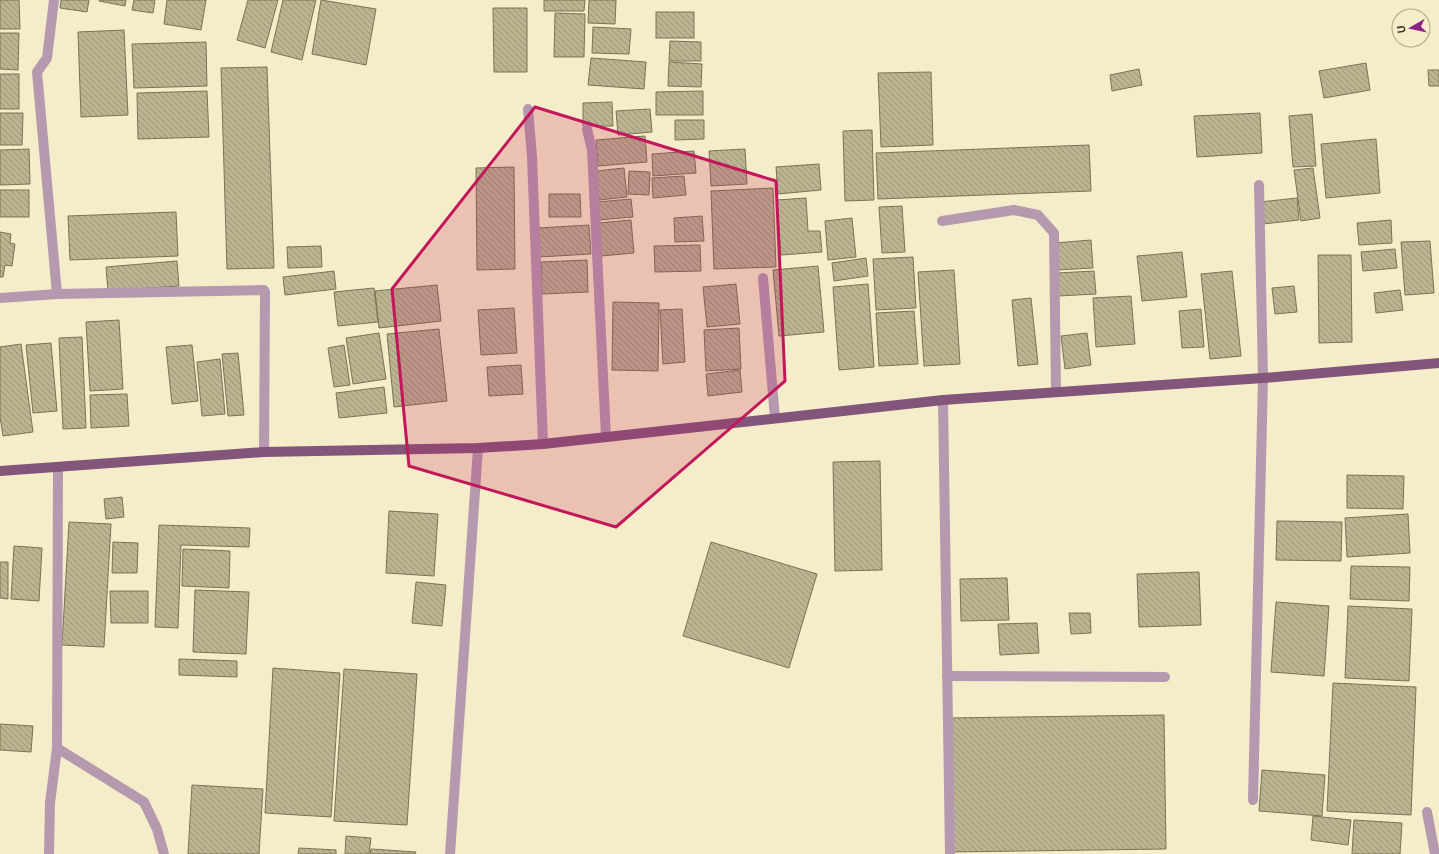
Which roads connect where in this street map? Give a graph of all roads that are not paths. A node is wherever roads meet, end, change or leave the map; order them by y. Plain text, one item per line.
1 (54, 0) edge
2 (528, 108) dead end
3 (587, 129) dead end
4 (1259, 185) dead end
5 (942, 221) dead end
6 (763, 278) dead end
7 (57, 294) junction
8 (0, 298) edge
9 (1439, 363) edge
10 (1263, 378) junction
11 (1056, 392) junction
12 (943, 400) junction
13 (774, 418) junction
14 (606, 437) junction
15 (543, 444) junction
16 (478, 448) junction
17 (264, 452) junction
18 (58, 467) junction
19 (0, 471) edge
20 (947, 676) junction
21 (1165, 677) dead end
22 (57, 748) junction
23 (1253, 800) dead end
24 (1427, 812) dead end
25 (49, 854) edge
26 (164, 854) edge
27 (450, 854) edge
28 (950, 854) edge
29 (1435, 854) edge

1 - 7 street
2 - 15 street
3 - 14 street
4 - 10 street
5 - 11 street
6 - 13 street
7 - 8 street
7 - 17 street
9 - 10 main road
10 - 11 main road
10 - 23 street
11 - 12 main road
12 - 13 main road
12 - 20 street
13 - 14 main road
14 - 15 main road
15 - 16 main road
16 - 17 main road
16 - 27 street
17 - 18 main road
18 - 19 main road
18 - 22 street
20 - 21 street
20 - 28 street
22 - 25 street
22 - 26 street
24 - 29 street

